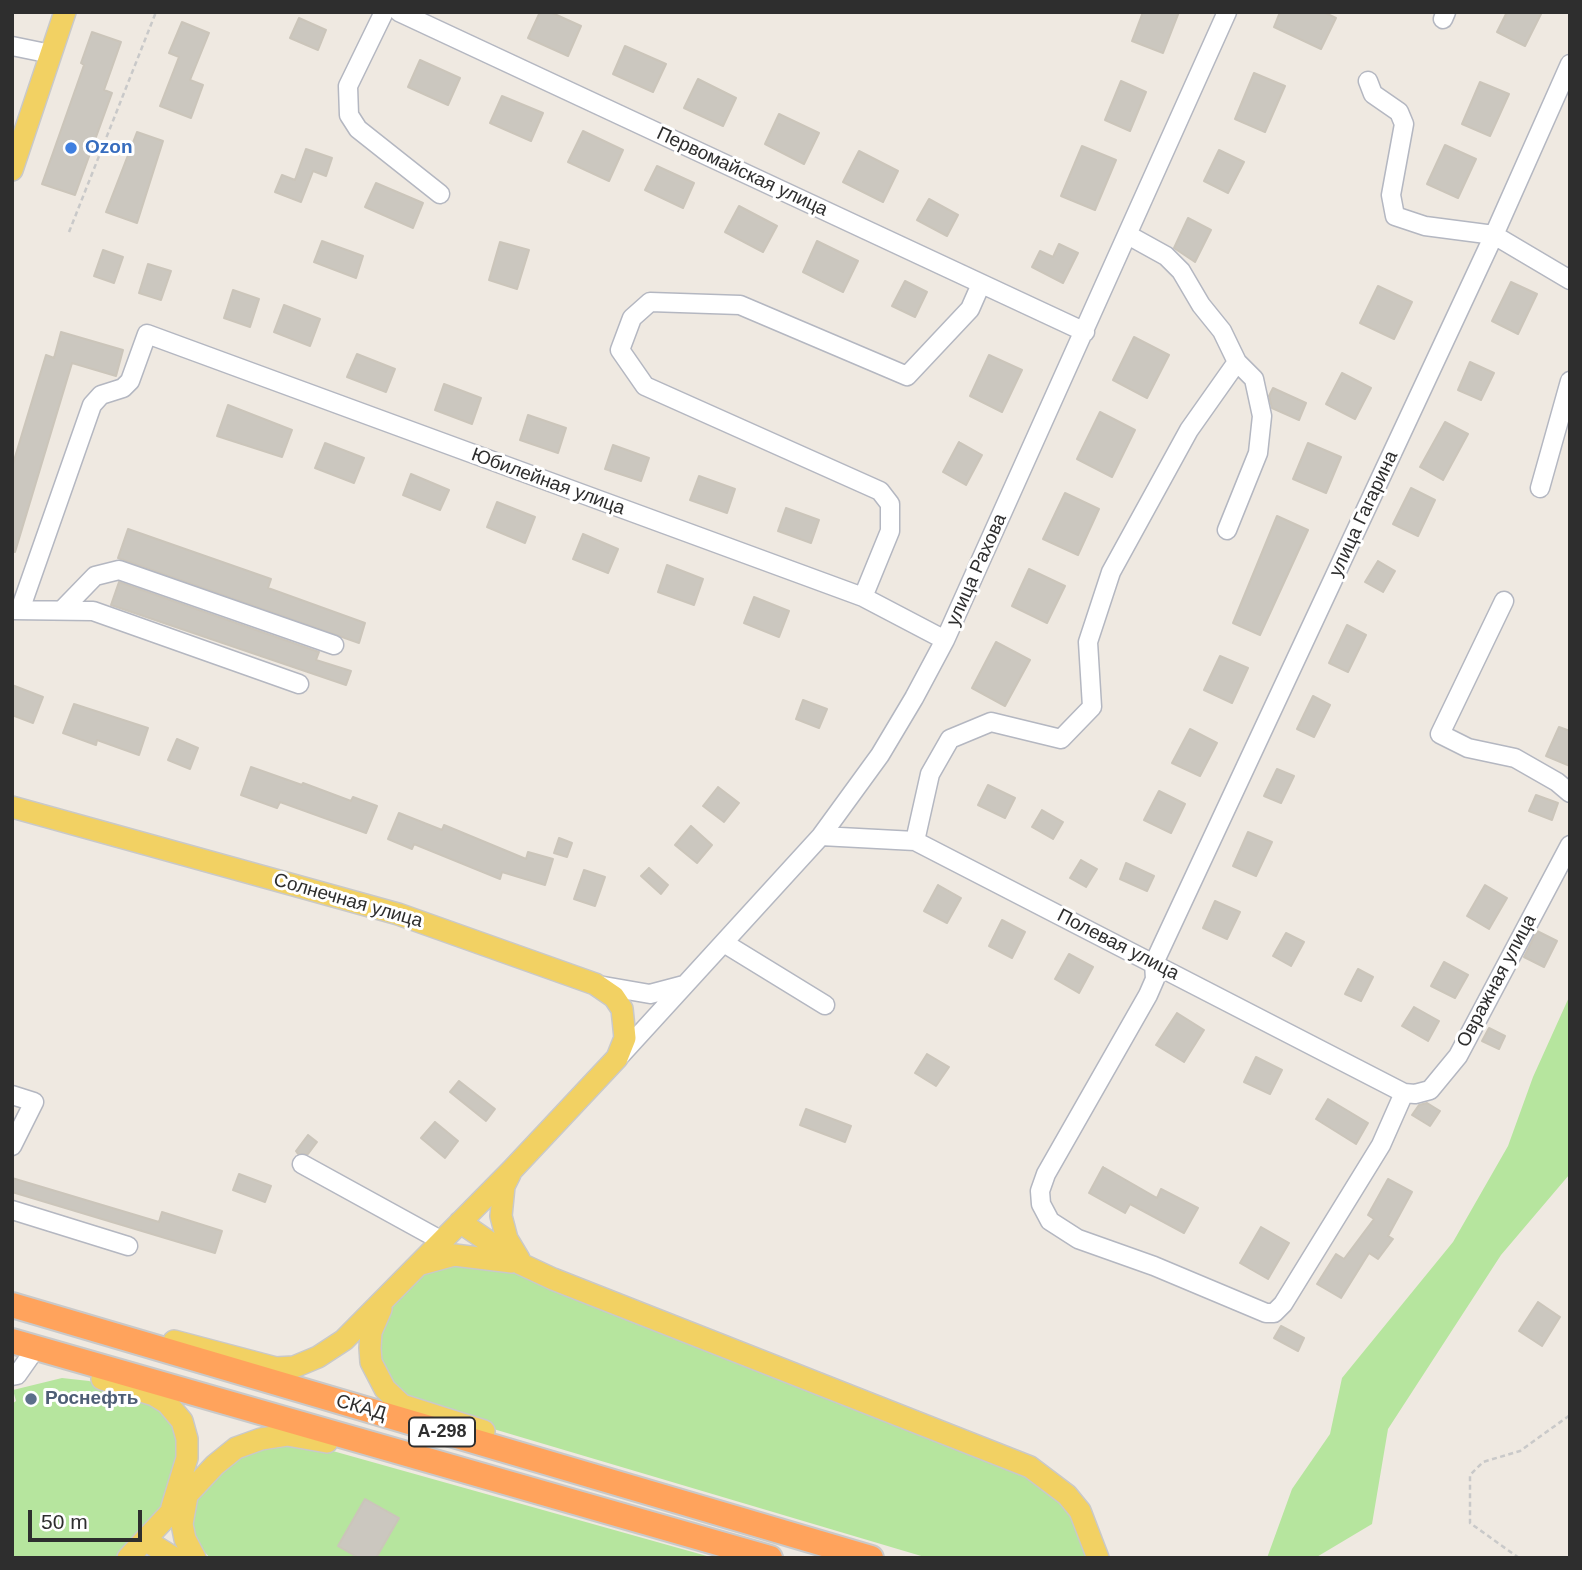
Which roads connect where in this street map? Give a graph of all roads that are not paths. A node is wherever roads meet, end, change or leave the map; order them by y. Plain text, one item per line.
1 (65, 12) edge
2 (384, 12) edge
3 (399, 12) edge
4 (1227, 12) edge
5 (12, 46) edge
6 (51, 54) junction
7 (1570, 64) edge
8 (1367, 80) dead end
9 (12, 170) edge
10 (440, 194) dead end
11 (1128, 235) junction
12 (1494, 235) junction
13 (1570, 280) edge
14 (981, 284) junction
15 (1084, 332) junction
16 (1237, 362) junction
17 (1570, 381) edge
18 (1540, 488) dead end
19 (1227, 530) dead end
20 (863, 597) junction
21 (1503, 601) dead end
22 (16, 610) edge
23 (62, 610) junction
24 (945, 640) junction
25 (334, 645) dead end
26 (299, 684) dead end
27 (1570, 793) edge
28 (12, 807) edge
29 (821, 836) junction
30 (915, 841) junction
31 (1570, 845) edge
32 (724, 943) junction
33 (1154, 963) junction
34 (595, 984) junction
35 (687, 984) junction
36 (825, 1005) dead end
37 (617, 1058) junction
38 (1404, 1093) junction
39 (12, 1095) edge
40 (12, 1146) edge
41 (302, 1164) dead end
42 (511, 1171) junction
43 (12, 1210) edge
44 (460, 1222) junction
45 (442, 1241) junction
46 (128, 1246) dead end
47 (522, 1264) junction
48 (417, 1266) junction
49 (389, 1295) junction
50 (12, 1305) edge
51 (41, 1314) junction
52 (24, 1344) edge
53 (12, 1376) edge
54 (569, 1469) junction
55 (188, 1494) junction
56 (563, 1498) junction
57 (171, 1512) junction
58 (145, 1540) junction
59 (128, 1558) edge
60 (174, 1558) edge
61 (195, 1558) edge
62 (770, 1558) edge
63 (871, 1558) edge
64 (1098, 1558) edge

1 - 6 main road
2 - 10 street
3 - 14 street, Первомайская улица
4 - 11 street, улица Рахова
5 - 6 street
6 - 9 main road
7 - 12 street, улица Гагарина
8 - 12 street
11 - 15 street, улица Рахова
11 - 16 street
12 - 13 street
12 - 33 street, улица Гагарина
14 - 15 street, Первомайская улица
14 - 20 street
15 - 24 street, улица Рахова
16 - 19 street
16 - 30 street
17 - 18 street
20 - 22 street, Юбилейная улица
20 - 24 street, Юбилейная улица
21 - 27 street
22 - 23 street
23 - 25 street
23 - 26 street
24 - 29 street, улица Рахова
28 - 34 main road, Солнечная улица
29 - 30 street, Полевая улица
29 - 32 street, улица Рахова
30 - 33 street, Полевая улица
31 - 38 street, Овражная улица
32 - 35 street, улица Рахова
32 - 36 street
33 - 38 street, Полевая улица
33 - 38 street, улица Гагарина
34 - 35 street
34 - 37 main road, Солнечная улица
35 - 37 street, улица Рахова
37 - 42 main road
39 - 40 street
41 - 45 street
42 - 44 main road
42 - 47 main road
43 - 46 street
44 - 45 main road
44 - 47 main road
45 - 48 main road
47 - 48 main road
47 - 64 main road
48 - 49 main road
49 - 51 main road
49 - 54 main road
50 - 51 highway, СКАД / А-298
51 - 54 highway, СКАД / А-298
52 - 53 street
52 - 56 highway, СКАД / А-298
52 - 57 main road
54 - 63 highway, СКАД / А-298
55 - 56 main road
55 - 57 main road
55 - 61 main road
56 - 62 highway, СКАД / А-298
57 - 58 main road
58 - 59 main road
58 - 60 main road

